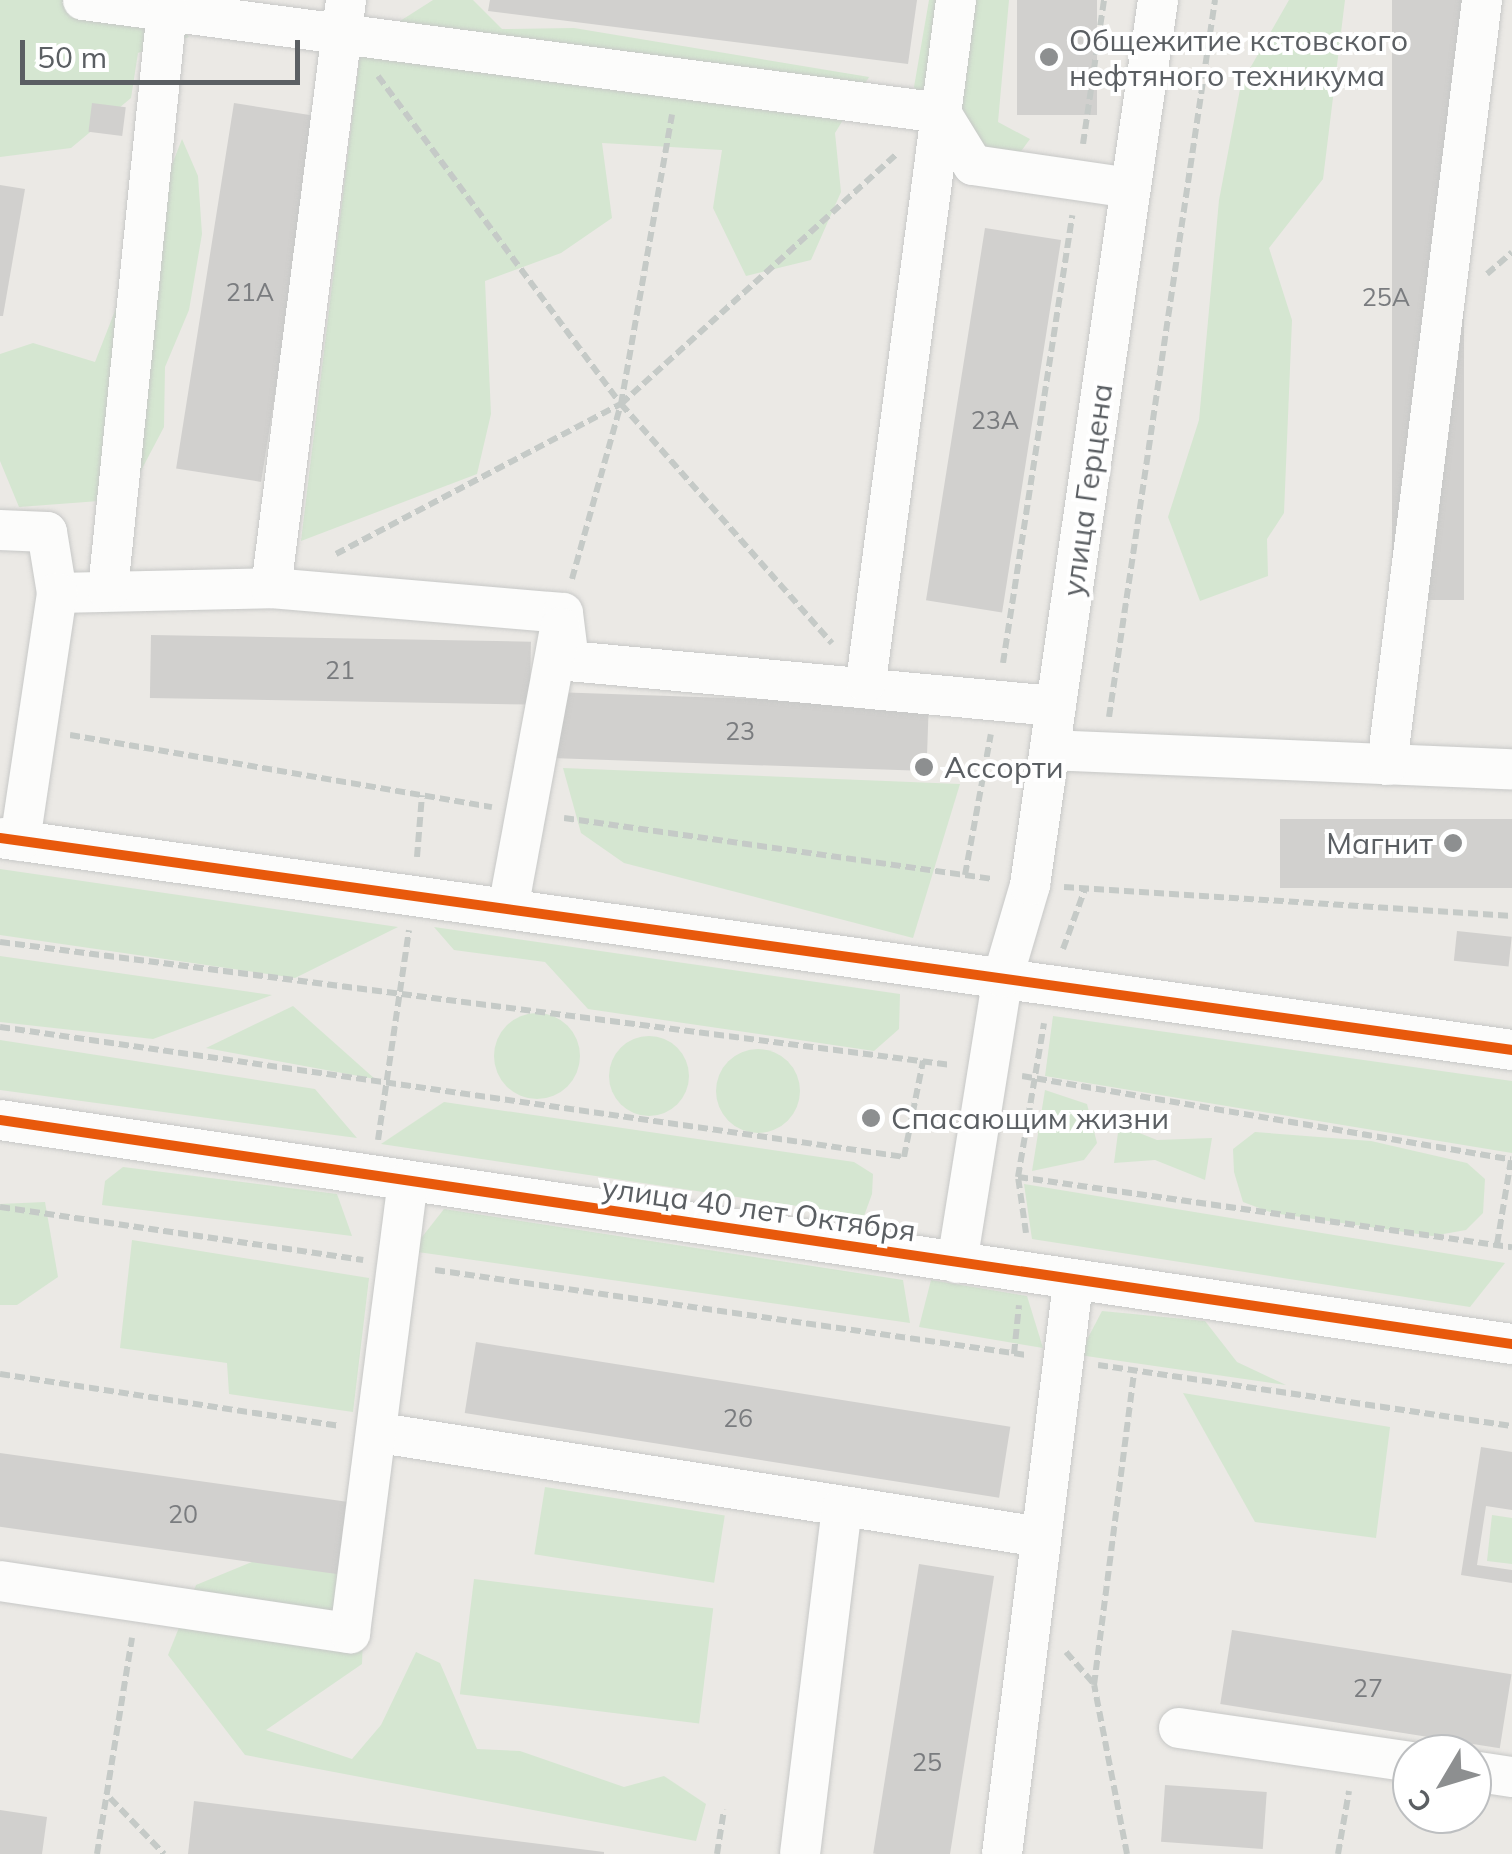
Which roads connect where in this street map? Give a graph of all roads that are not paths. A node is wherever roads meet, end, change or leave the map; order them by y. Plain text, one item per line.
1 (84, 0) edge
2 (956, 0) edge
3 (1158, 0) edge
4 (1482, 0) edge
5 (167, 10) junction
6 (345, 15) edge
7 (941, 114) junction
8 (1130, 188) junction
9 (0, 530) edge
10 (271, 588) junction
11 (108, 590) junction
12 (57, 592) junction
13 (563, 613) junction
14 (866, 682) junction
15 (1056, 706) junction
16 (1050, 750) junction
17 (1387, 765) junction
18 (1512, 769) edge
19 (10, 840) edge
20 (508, 909) junction
21 (1003, 978) junction
22 (1512, 1050) edge
23 (0, 1120) edge
24 (390, 1180) junction
25 (957, 1263) junction
26 (1074, 1282) junction
27 (1512, 1344) edge
28 (380, 1432) junction
29 (842, 1508) junction
30 (1040, 1537) junction
31 (0, 1580) edge
32 (1179, 1728) dead end
33 (1392, 1759) edge
34 (800, 1854) edge
35 (1002, 1854) edge

1 - 5 street
2 - 7 street
3 - 8 street, улица Герцена
4 - 17 street
5 - 6 street
5 - 11 street
6 - 7 street
6 - 10 street
7 - 8 street
7 - 14 street
8 - 15 street, улица Герцена
9 - 12 street
10 - 11 street
10 - 13 street
11 - 12 street
12 - 19 street
13 - 14 street
13 - 20 street
14 - 15 street
15 - 16 street, улица Герцена
16 - 17 street
16 - 21 street, улица Герцена
17 - 18 street
19 - 20 street
20 - 21 street
21 - 22 street
21 - 25 street, улица Герцена
23 - 24 street, улица 40 лет Октября
24 - 25 street, улица 40 лет Октября
24 - 28 street
25 - 26 street, улица 40 лет Октября
26 - 27 street, улица 40 лет Октября
26 - 30 street
28 - 29 street
28 - 31 street
29 - 30 street
29 - 34 street
30 - 35 street
32 - 33 street

